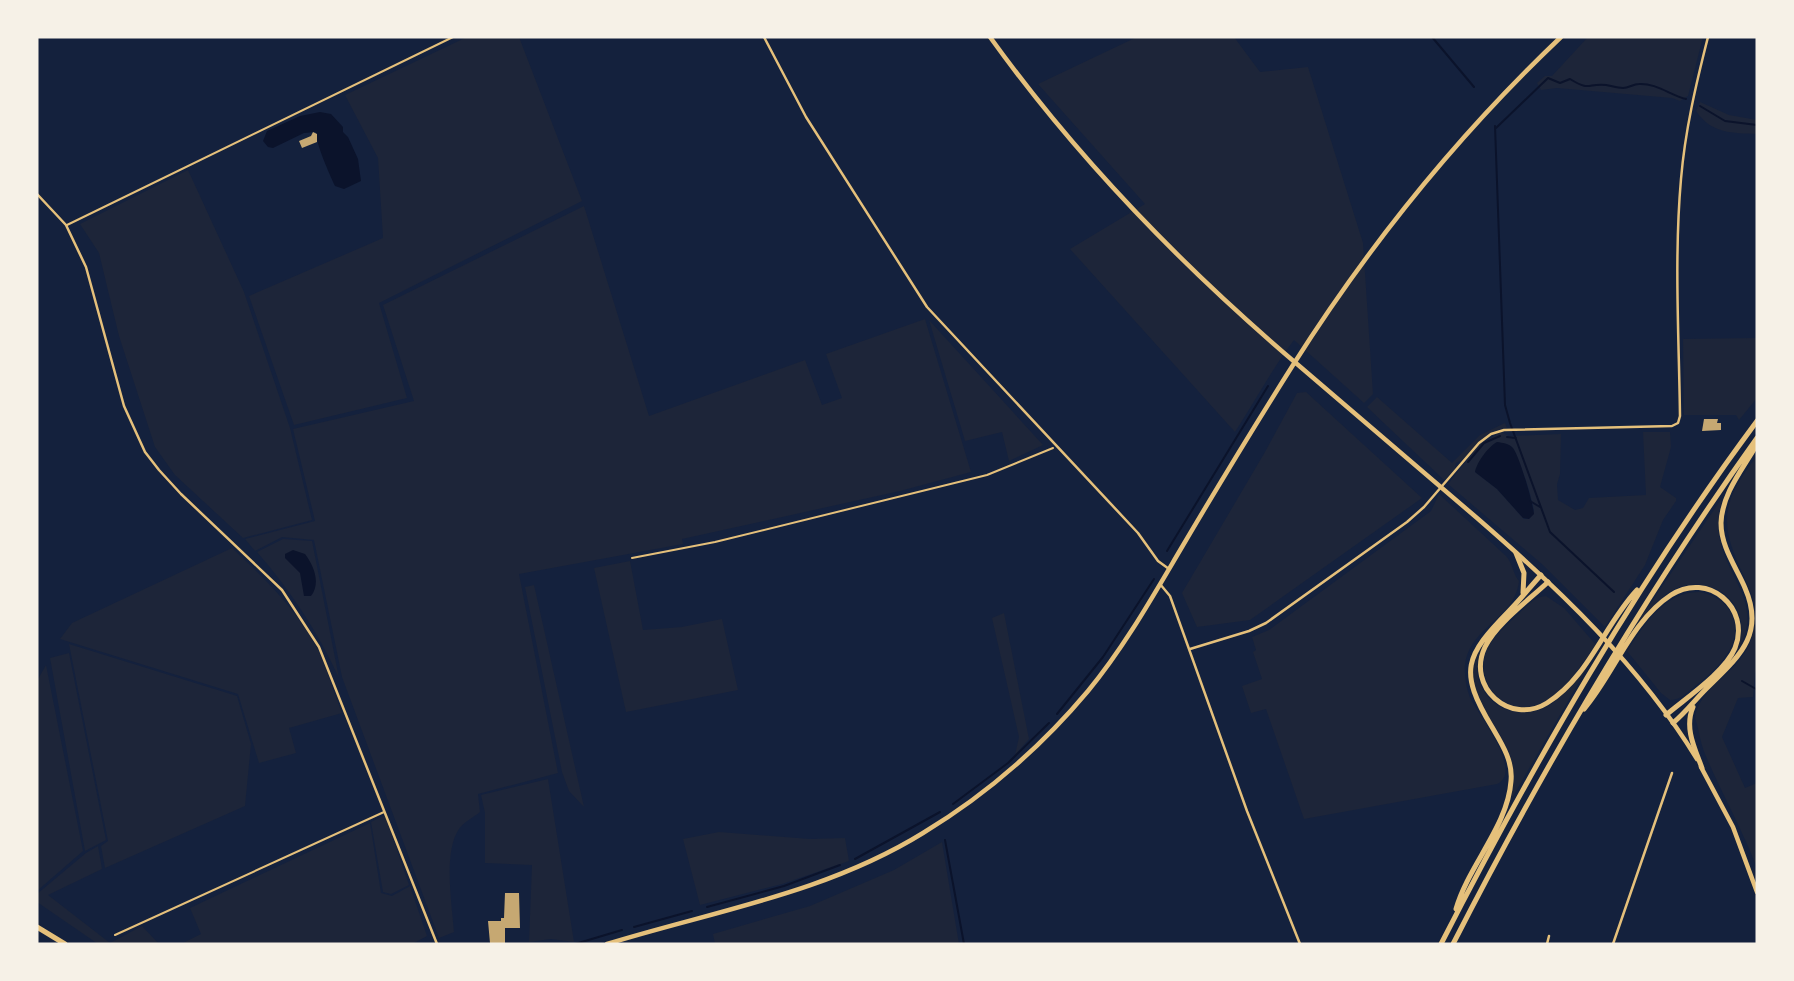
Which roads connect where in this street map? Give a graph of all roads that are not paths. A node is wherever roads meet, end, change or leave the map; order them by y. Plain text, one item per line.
1 (453, 37) edge
2 (764, 37) edge
3 (990, 37) edge
4 (1561, 37) edge
5 (1709, 37) edge
6 (37, 194) edge
7 (66, 225) junction
8 (1295, 362) junction
9 (1757, 421) edge
10 (1757, 440) edge
11 (1516, 553) junction
12 (1168, 569) junction
13 (1541, 575) junction
14 (1647, 581) junction
15 (1548, 582) junction
16 (1160, 584) junction
17 (1522, 596) junction
18 (1190, 649) junction
19 (1698, 698) junction
20 (1666, 715) junction
21 (1575, 719) junction
22 (1673, 723) junction
23 (1702, 768) junction
24 (1672, 773) dead end
25 (385, 812) junction
26 (1757, 892) edge
27 (1452, 922) junction
28 (37, 927) edge
29 (115, 935) dead end
30 (1549, 936) dead end
31 (628, 941) edge
32 (65, 944) edge
33 (437, 944) edge
34 (607, 944) edge
35 (1300, 944) edge
36 (1441, 944) edge
37 (1453, 944) edge
38 (1547, 944) edge
39 (1613, 944) edge

1 - 7 lane
2 - 12 street
3 - 8 main road
4 - 8 main road
5 - 18 street
6 - 7 street
7 - 25 street
8 - 11 main road
8 - 12 main road
9 - 14 highway
10 - 19 highway
10 - 21 highway
11 - 13 main road
11 - 17 highway
12 - 16 main road
13 - 15 main road
13 - 17 highway
14 - 15 highway
14 - 27 highway
15 - 20 main road
16 - 18 street
16 - 31 main road
17 - 27 highway
18 - 35 street
19 - 22 highway
19 - 23 highway
20 - 21 highway
20 - 22 main road
21 - 37 highway
22 - 23 main road
23 - 26 main road
24 - 39 street
25 - 29 lane
25 - 33 street
27 - 36 highway
28 - 32 highway
30 - 38 street
31 - 34 main road

